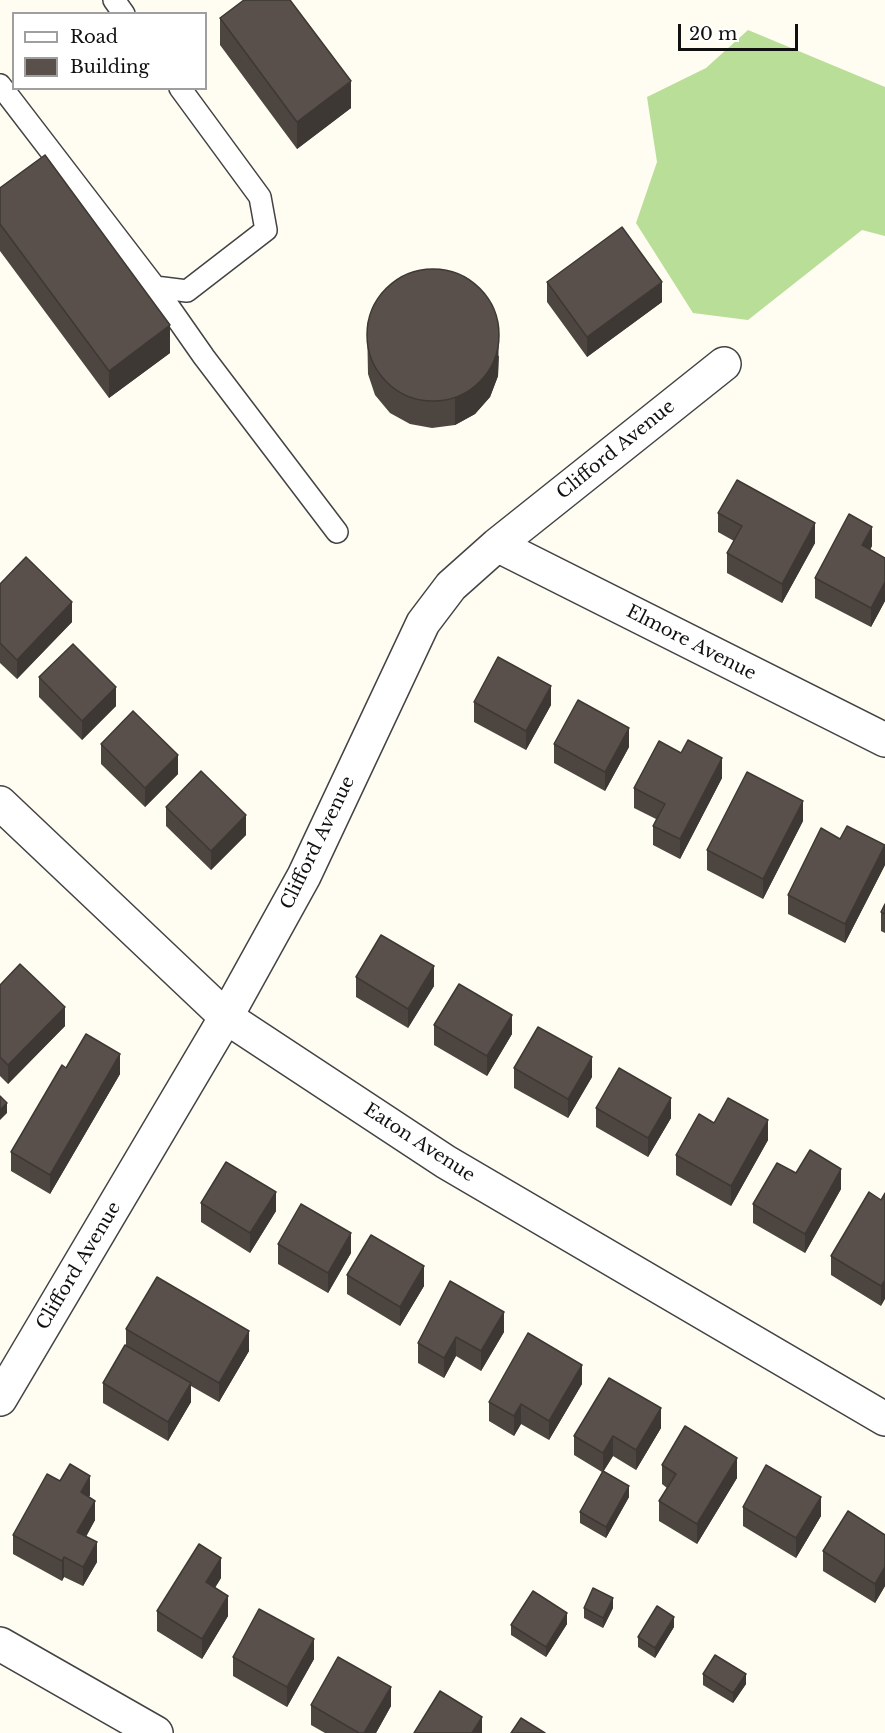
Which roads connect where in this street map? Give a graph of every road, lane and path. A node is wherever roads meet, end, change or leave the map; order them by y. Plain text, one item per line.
1 (0, 85) edge
2 (181, 90) edge
3 (156, 287) junction
4 (724, 364) dead end
5 (337, 532) dead end
6 (497, 545) junction
7 (885, 740) edge
8 (0, 803) edge
9 (226, 1017) junction
10 (0, 1399) edge
11 (885, 1419) edge
12 (0, 1644) edge
13 (156, 1733) edge

1 - 3 lane
2 - 3 lane
3 - 5 lane
4 - 6 street, Clifford Avenue
6 - 7 street, Elmore Avenue
6 - 9 street, Clifford Avenue
8 - 9 street, Eaton Avenue
9 - 10 street, Clifford Avenue
9 - 11 street, Eaton Avenue
12 - 13 street

